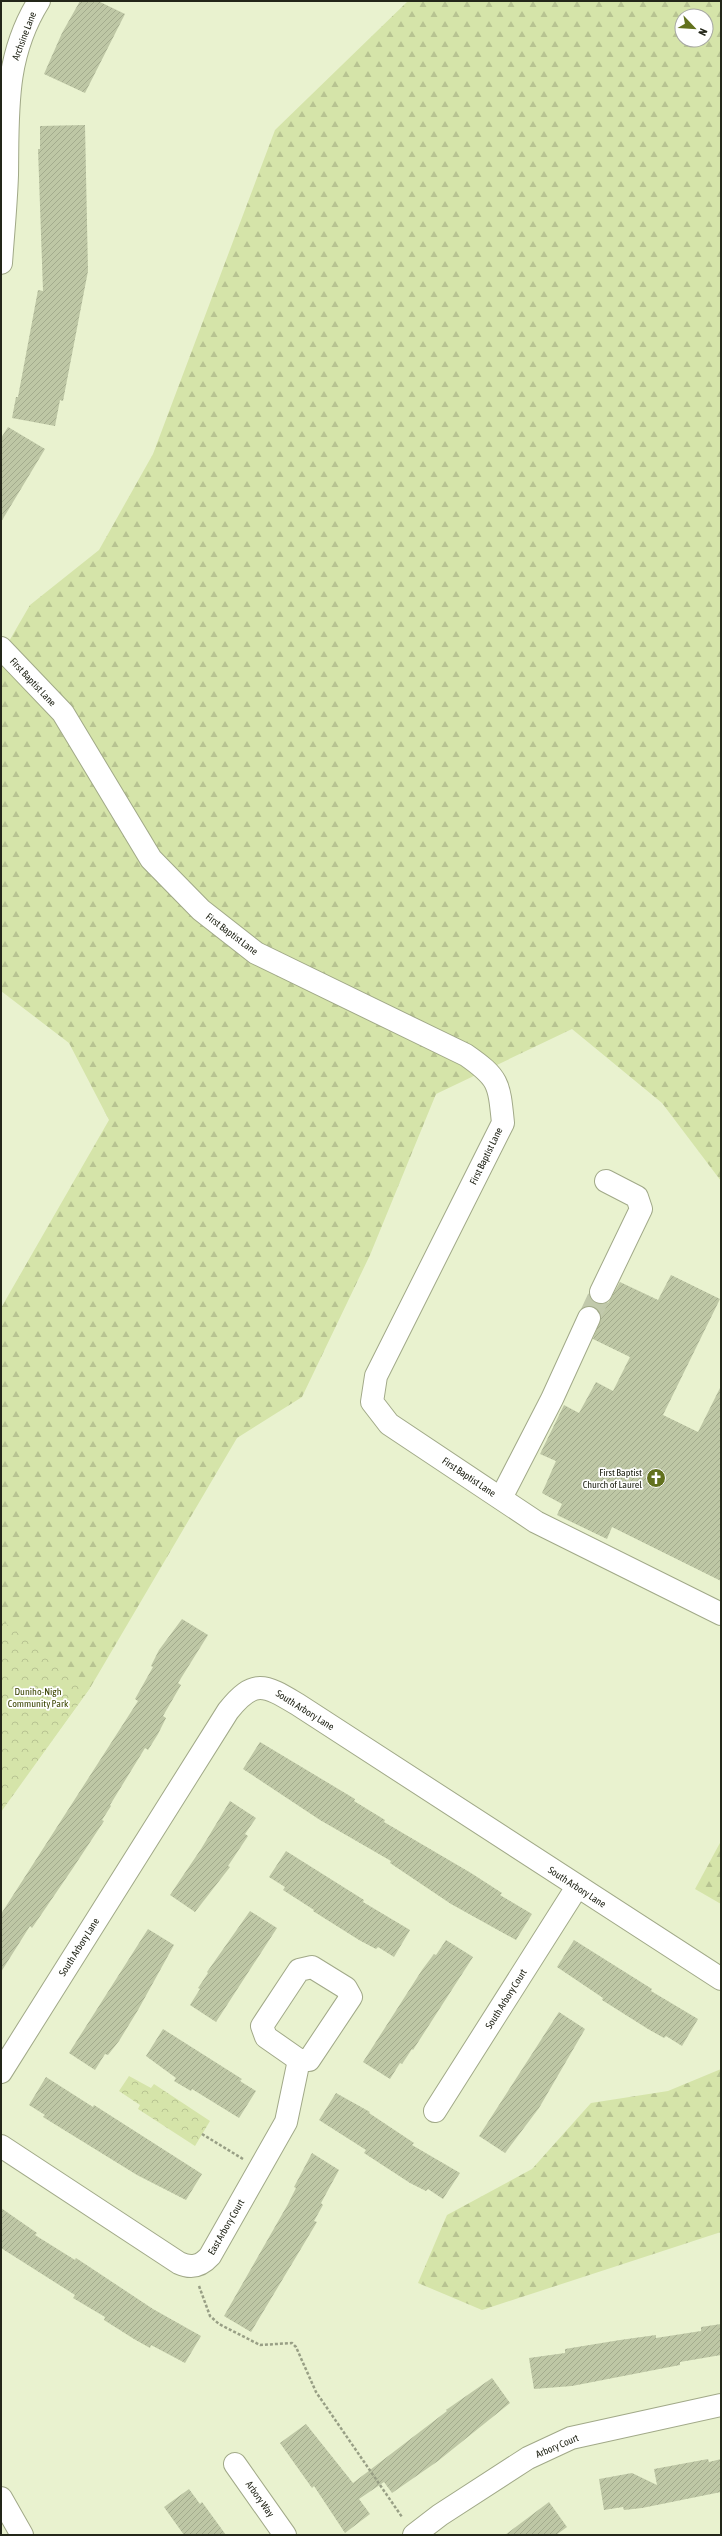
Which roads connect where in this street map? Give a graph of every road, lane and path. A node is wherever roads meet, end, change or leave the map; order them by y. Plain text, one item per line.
1 (40, 1) edge
2 (4, 112) edge
3 (2, 223) edge
4 (1, 264) edge
5 (1, 648) edge
6 (606, 1181) dead end
7 (601, 1292) tunnel mouth
8 (589, 1318) tunnel mouth
9 (501, 1498) junction
10 (721, 1614) edge
11 (577, 1887) junction
12 (721, 1979) edge
13 (299, 2060) dead end
14 (1, 2072) edge
15 (435, 2111) dead end
16 (202, 2134) dead end
17 (1, 2146) edge
18 (259, 2169) junction
19 (192, 2267) junction
20 (721, 2405) edge
21 (235, 2464) dead end
22 (1, 2498) edge
23 (21, 2535) edge
24 (285, 2535) edge
25 (414, 2535) edge

1 - 2 street, Archsine Lane
2 - 3 street, Archsine Lane
3 - 4 street, Archsine Lane
5 - 9 street, First Baptist Lane
6 - 7 street
8 - 9 street
9 - 10 street, First Baptist Lane
11 - 12 street, South Arbory Lane
11 - 14 street, South Arbory Lane
11 - 15 street, South Arbory Court
13 - 18 street, East Arbory Court
16 - 18 path
17 - 19 street
18 - 19 street, East Arbory Court
19 - 25 path
20 - 25 street, Arbory Court
21 - 24 street, Arbory Way
22 - 23 street

